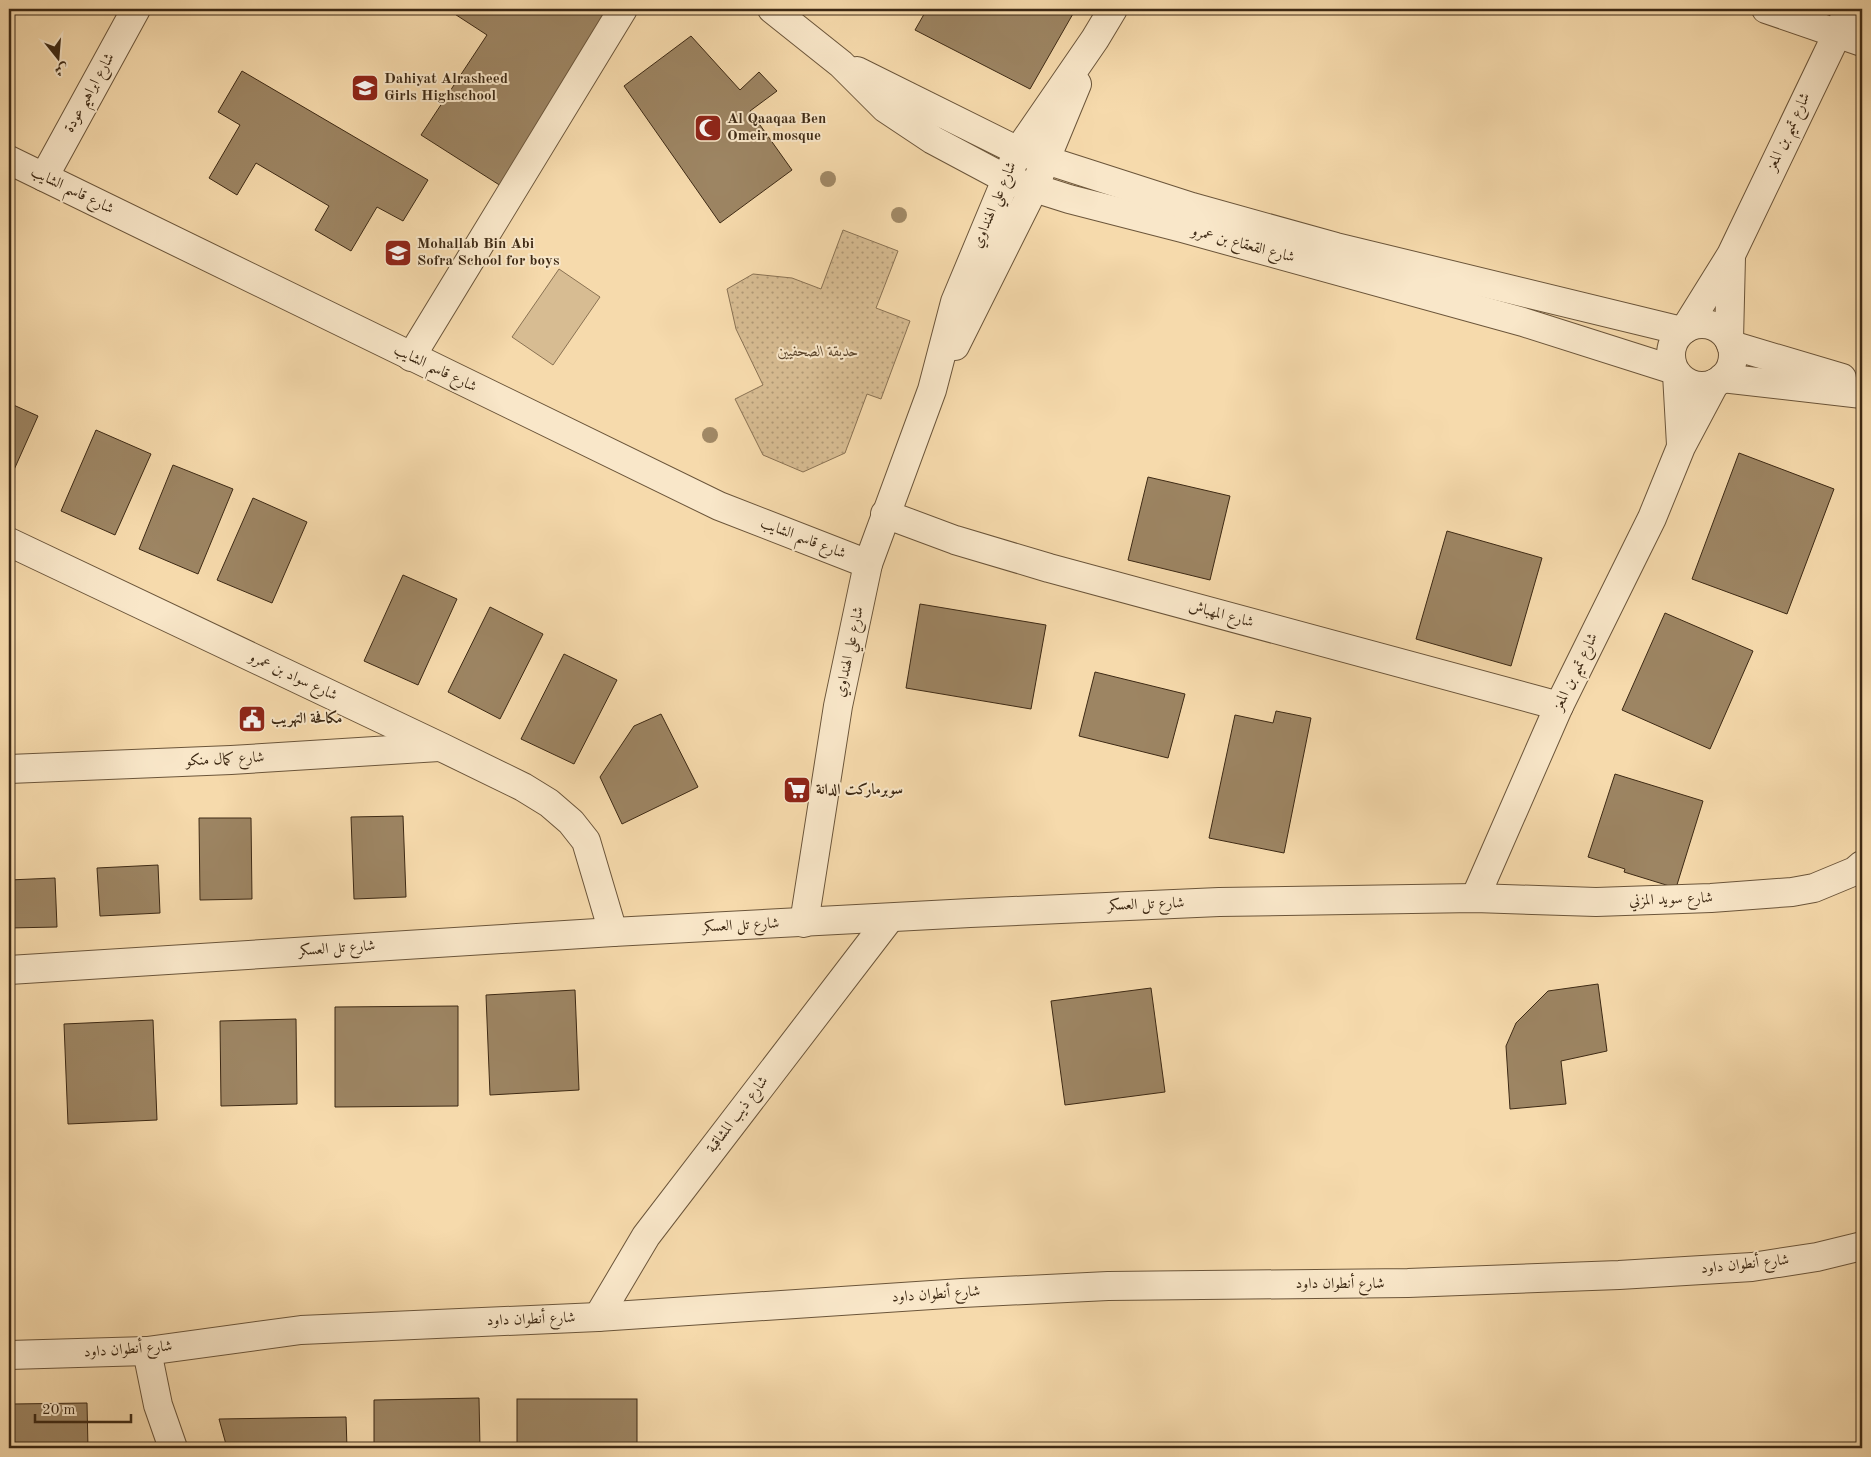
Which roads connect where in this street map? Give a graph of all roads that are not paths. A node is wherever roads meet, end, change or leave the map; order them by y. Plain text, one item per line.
1 (136, 9) edge
2 (623, 9) edge
3 (772, 9) edge
4 (1113, 9) edge
5 (1766, 9) edge
6 (1849, 9) edge
7 (1835, 33) junction
8 (1095, 39) junction
9 (1862, 42) edge
10 (841, 64) junction
11 (1018, 151) junction
12 (9, 160) edge
13 (1047, 161) junction
14 (44, 177) junction
15 (1006, 178) junction
16 (1034, 188) junction
17 (1731, 255) junction
18 (1684, 330) junction
19 (1730, 343) junction
20 (411, 357) junction
21 (1676, 372) junction
22 (1719, 380) junction
23 (1862, 385) edge
24 (932, 390) junction
25 (1862, 394) edge
26 (1681, 447) junction
27 (886, 514) junction
28 (9, 542) edge
29 (868, 564) junction
30 (1559, 706) junction
31 (441, 747) junction
32 (9, 769) edge
33 (1862, 865) edge
34 (1475, 898) junction
35 (888, 919) junction
36 (804, 922) junction
37 (613, 932) junction
38 (9, 970) edge
39 (1862, 1246) edge
40 (598, 1317) junction
41 (146, 1351) junction
42 (9, 1355) edge
43 (173, 1448) edge

1 - 14 street, شارع ابراهيم عودة
2 - 20 street
3 - 10 street, شارع القعقاع بن عمرو
4 - 8 street, شارع علي الهنداوي
5 - 7 street
6 - 7 street, شارع تميم بن المعز
7 - 9 street
7 - 17 street, شارع تميم بن المعز
8 - 11 street, شارع علي الهنداوي
8 - 13 street, شارع علي الهنداوي
10 - 11 street, شارع القعقاع بن عمرو
10 - 15 street, شارع القعقاع بن عمرو
11 - 13 street, شارع القعقاع بن عمرو
11 - 15 street, شارع علي الهنداوي
12 - 14 street, شارع قاسم الشايب
13 - 16 street, شارع علي الهنداوي
13 - 18 street, شارع القعقاع بن عمرو
14 - 20 street, شارع قاسم الشايب
15 - 16 street, شارع القعقاع بن عمرو
15 - 24 street, شارع علي الهنداوي
16 - 21 street, شارع القعقاع بن عمرو
16 - 24 street, شارع علي الهنداوي
17 - 18 street, شارع تميم بن المعز
17 - 19 street, شارع تميم بن المعز
18 - 19 street
18 - 21 street
19 - 22 street
19 - 23 street
20 - 29 street, شارع قاسم الشايب
21 - 22 street
21 - 26 street, شارع تميم بن المعز
22 - 25 street
22 - 26 street, شارع تميم بن المعز
24 - 27 street, شارع علي الهنداوي
26 - 30 street, شارع تميم بن المعز
27 - 29 street, شارع علي الهنداوي
27 - 30 street, شارع المهباش
28 - 31 street, شارع سواد بن عمرو
29 - 36 street, شارع علي الهنداوي
30 - 34 street, شارع تميم بن المعز
31 - 32 street, شارع كمال منكو
31 - 37 street, شارع سواد بن عمرو
33 - 34 street, شارع سويد المزني
34 - 35 street, شارع تل العسكر
35 - 36 street, شارع تل العسكر
35 - 40 street, شارع ذيب المشاقبة
36 - 37 street, شارع تل العسكر
37 - 38 street, شارع تل العسكر
39 - 40 street, شارع أنطوان داود
40 - 41 street, شارع أنطوان داود
41 - 42 street, شارع أنطوان داود
41 - 43 street

